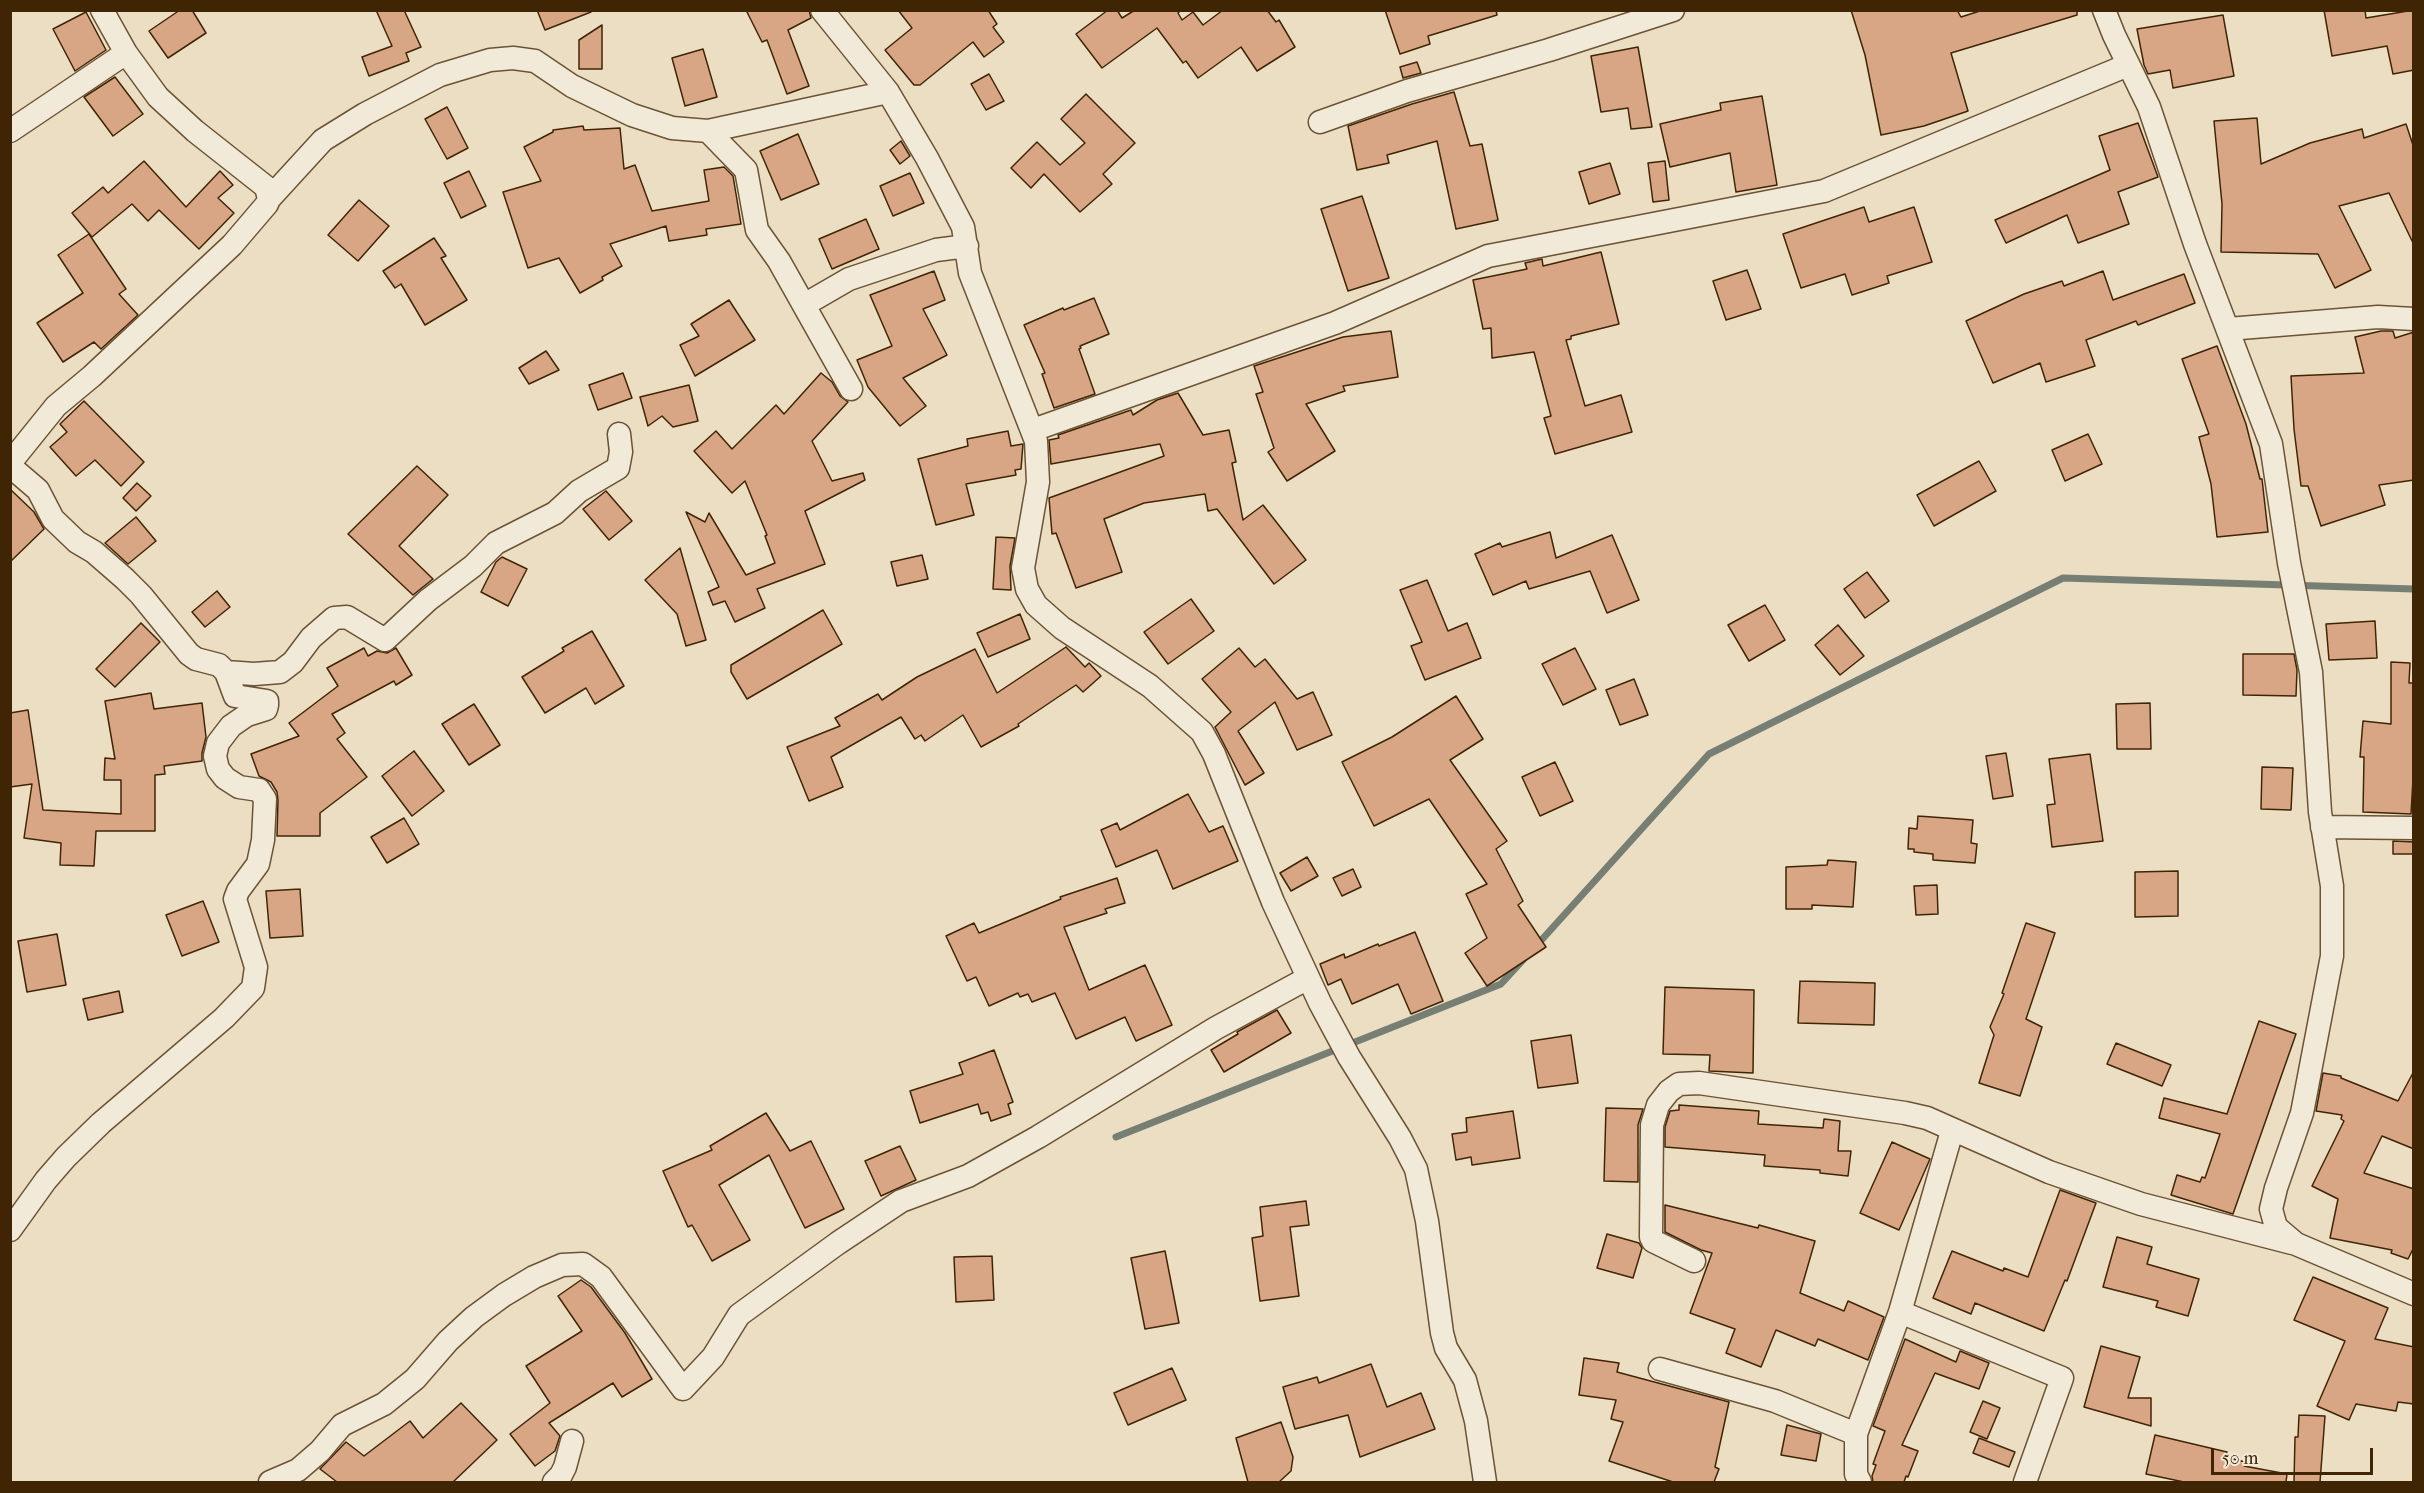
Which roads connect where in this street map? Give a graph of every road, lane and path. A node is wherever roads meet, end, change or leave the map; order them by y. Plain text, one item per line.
1 (102, 10) edge
2 (822, 10) edge
3 (1673, 10) edge
4 (2104, 10) edge
5 (126, 53) junction
6 (2128, 65) junction
7 (888, 92) junction
8 (1320, 122) dead end
9 (10, 130) edge
10 (708, 131) junction
11 (268, 199) junction
12 (967, 246) junction
13 (804, 305) junction
14 (2414, 319) edge
15 (2228, 329) junction
16 (850, 389) dead end
17 (1033, 430) junction
18 (619, 434) dead end
19 (10, 465) edge
20 (226, 672) junction
21 (2322, 827) junction
22 (2414, 828) edge
23 (1308, 978) junction
24 (1952, 1131) junction
25 (10, 1230) edge
26 (2296, 1244) junction
27 (1694, 1262) dead end
28 (2414, 1294) edge
29 (1900, 1312) junction
30 (1659, 1369) dead end
31 (1856, 1434) junction
32 (572, 1441) dead end
33 (270, 1482) edge
34 (554, 1482) edge
35 (1485, 1482) edge
36 (1860, 1482) edge
37 (2025, 1482) edge

1 - 5 street
2 - 7 street
3 - 8 street
4 - 6 street
5 - 9 street
5 - 11 street
6 - 15 street
6 - 17 street
7 - 10 street
7 - 12 street
10 - 11 street
10 - 13 street
11 - 19 street
12 - 13 street
12 - 17 street
13 - 16 street
14 - 15 street
15 - 21 street
17 - 23 street
18 - 20 street
19 - 20 street
20 - 25 street
21 - 22 street
21 - 26 street
23 - 33 street
23 - 35 street
24 - 26 street
24 - 27 street
24 - 29 street
26 - 28 street
29 - 31 street
29 - 37 street
30 - 31 street
31 - 36 street
32 - 34 street

